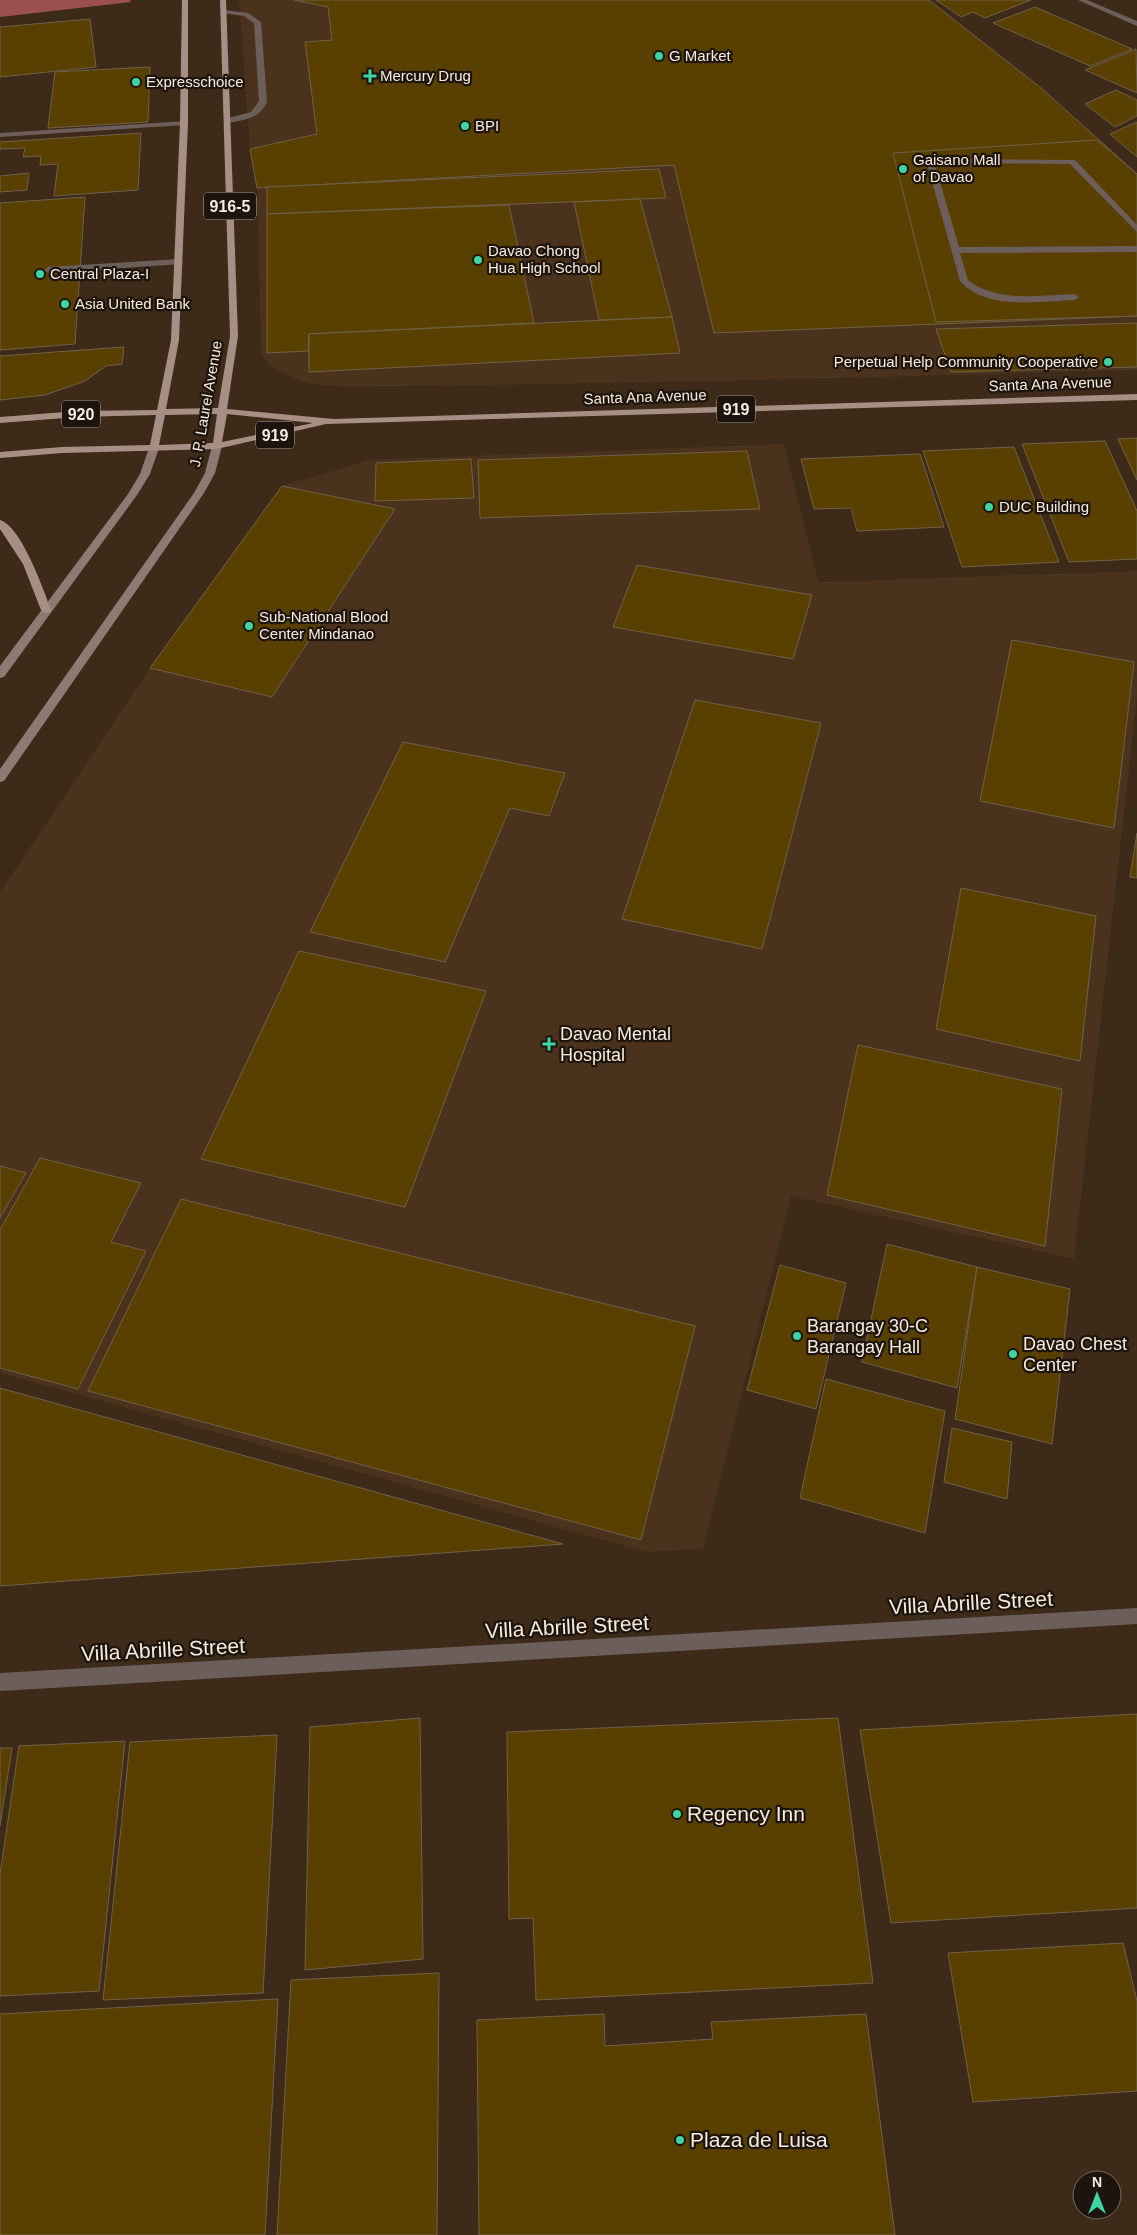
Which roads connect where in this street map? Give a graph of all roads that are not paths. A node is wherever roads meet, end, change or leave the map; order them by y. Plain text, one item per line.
1 (185, 0) edge
2 (223, 0) edge
3 (1081, 0) edge
4 (224, 12) junction
5 (1137, 24) edge
6 (227, 121) junction
7 (184, 123) junction
8 (0, 134) edge
9 (1137, 230) edge
10 (1137, 249) edge
11 (956, 250) junction
12 (179, 262) junction
13 (48, 270) dead end
14 (1074, 296) dead end
15 (1137, 397) edge
16 (222, 411) junction
17 (162, 412) junction
18 (0, 420) edge
19 (334, 422) junction
20 (216, 446) junction
21 (154, 448) junction
22 (0, 455) edge
23 (0, 523) edge
24 (46, 610) junction
25 (0, 674) edge
26 (0, 778) edge
27 (1137, 1616) edge
28 (0, 1682) edge

1 - 7 main road, 916-5
2 - 4 main road, J. P. Laurel Avenue / 916-5
3 - 5 street
4 - 6 main road, J. P. Laurel Avenue / 916-5
4 - 6 street
6 - 16 main road, J. P. Laurel Avenue / 916-5
7 - 8 street
7 - 12 main road, 916-5
9 - 11 street
10 - 11 street
11 - 14 street
12 - 13 street
12 - 17 main road, 916-5
15 - 19 main road, Santa Ana Avenue / 919
16 - 17 main road, 919
16 - 19 main road, Santa Ana Avenue / 919
16 - 20 main road, J. P. Laurel Avenue / 916-5
17 - 18 main road, 920
17 - 21 main road, 916-5
19 - 20 main road, Santa Ana Avenue / 919
20 - 21 main road, 919
20 - 26 main road, J. P. Laurel Avenue / 916-5
21 - 22 main road, 920
21 - 24 main road, 916-5
23 - 24 main road
24 - 25 main road, 916-5
27 - 28 street, Villa Abrille Street

